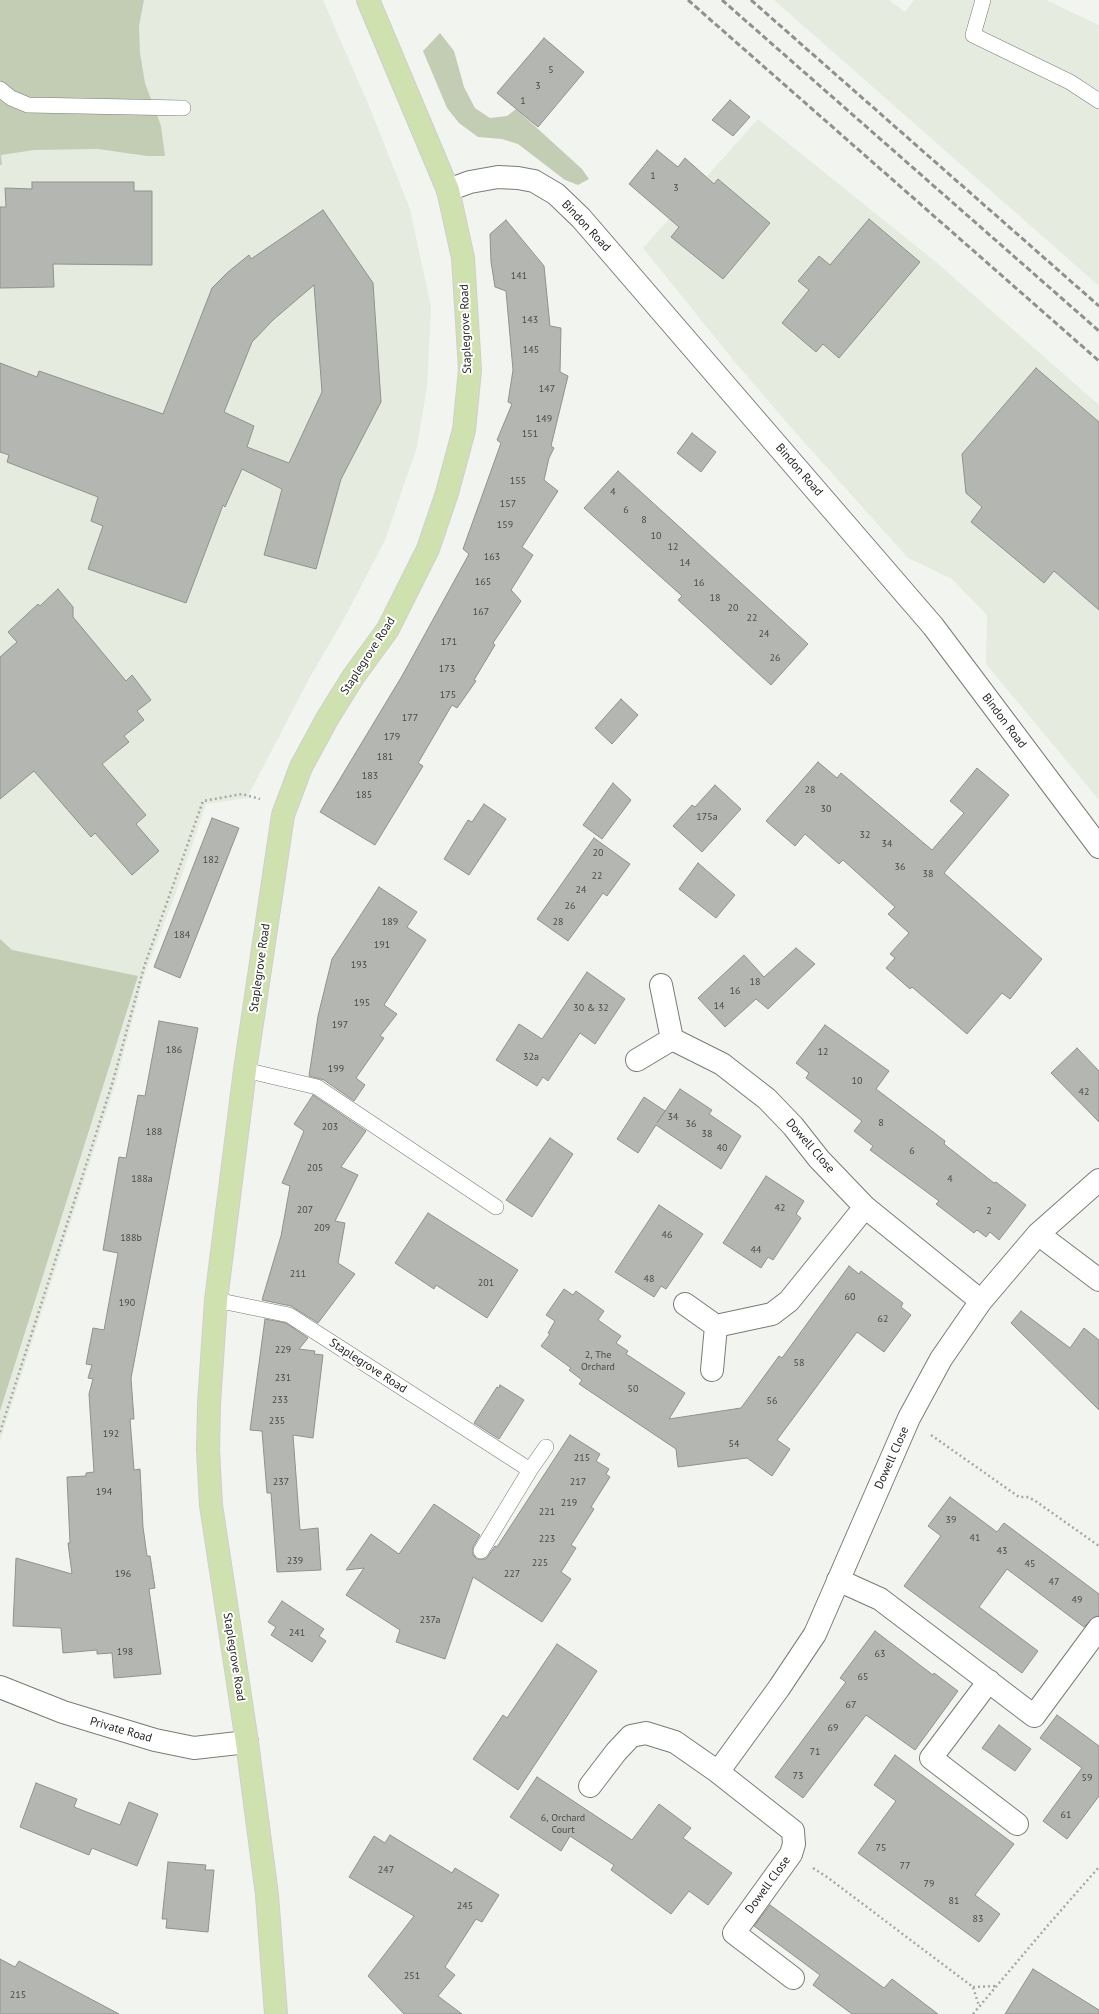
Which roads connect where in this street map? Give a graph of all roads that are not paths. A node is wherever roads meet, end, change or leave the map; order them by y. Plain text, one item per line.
1 (368, 0) edge
2 (983, 0) edge
3 (0, 89) edge
4 (1099, 100) edge
5 (183, 108) dead end
6 (448, 190) junction
7 (1099, 847) edge
8 (661, 985) dead end
9 (672, 1039) junction
10 (637, 1060) dead end
11 (245, 1070) junction
12 (1099, 1180) edge
13 (865, 1207) junction
14 (496, 1208) dead end
15 (1038, 1234) junction
16 (1099, 1280) edge
17 (216, 1300) junction
18 (981, 1301) junction
19 (685, 1304) dead end
20 (716, 1326) junction
21 (712, 1370) dead end
22 (546, 1447) dead end
23 (530, 1470) junction
24 (481, 1551) dead end
25 (838, 1580) junction
26 (1099, 1628) edge
27 (988, 1681) junction
28 (0, 1688) edge
29 (247, 1742) junction
30 (718, 1772) junction
31 (590, 1786) dead end
32 (1017, 1824) dead end
33 (793, 1978) dead end
34 (276, 2014) edge

1 - 6 main road, Staplegrove Road
2 - 4 lane
3 - 5 lane
6 - 7 street, Bindon Road
6 - 11 main road, Staplegrove Road
8 - 9 street
9 - 10 street
9 - 13 street, Dowell Close
11 - 14 lane
11 - 17 main road, Staplegrove Road
12 - 15 street, Dowell Close
13 - 18 street, Dowell Close
13 - 20 street
15 - 16 street
15 - 18 street, Dowell Close
17 - 23 lane, Staplegrove Road
17 - 29 main road, Staplegrove Road
18 - 25 street, Dowell Close
19 - 20 street
20 - 21 street
22 - 23 lane
23 - 24 lane
25 - 27 street
25 - 30 street, Dowell Close
26 - 27 street
27 - 32 street
28 - 29 street, Private Road
29 - 34 main road, Staplegrove Road
30 - 31 street, Dowell Close
30 - 33 street, Dowell Close

